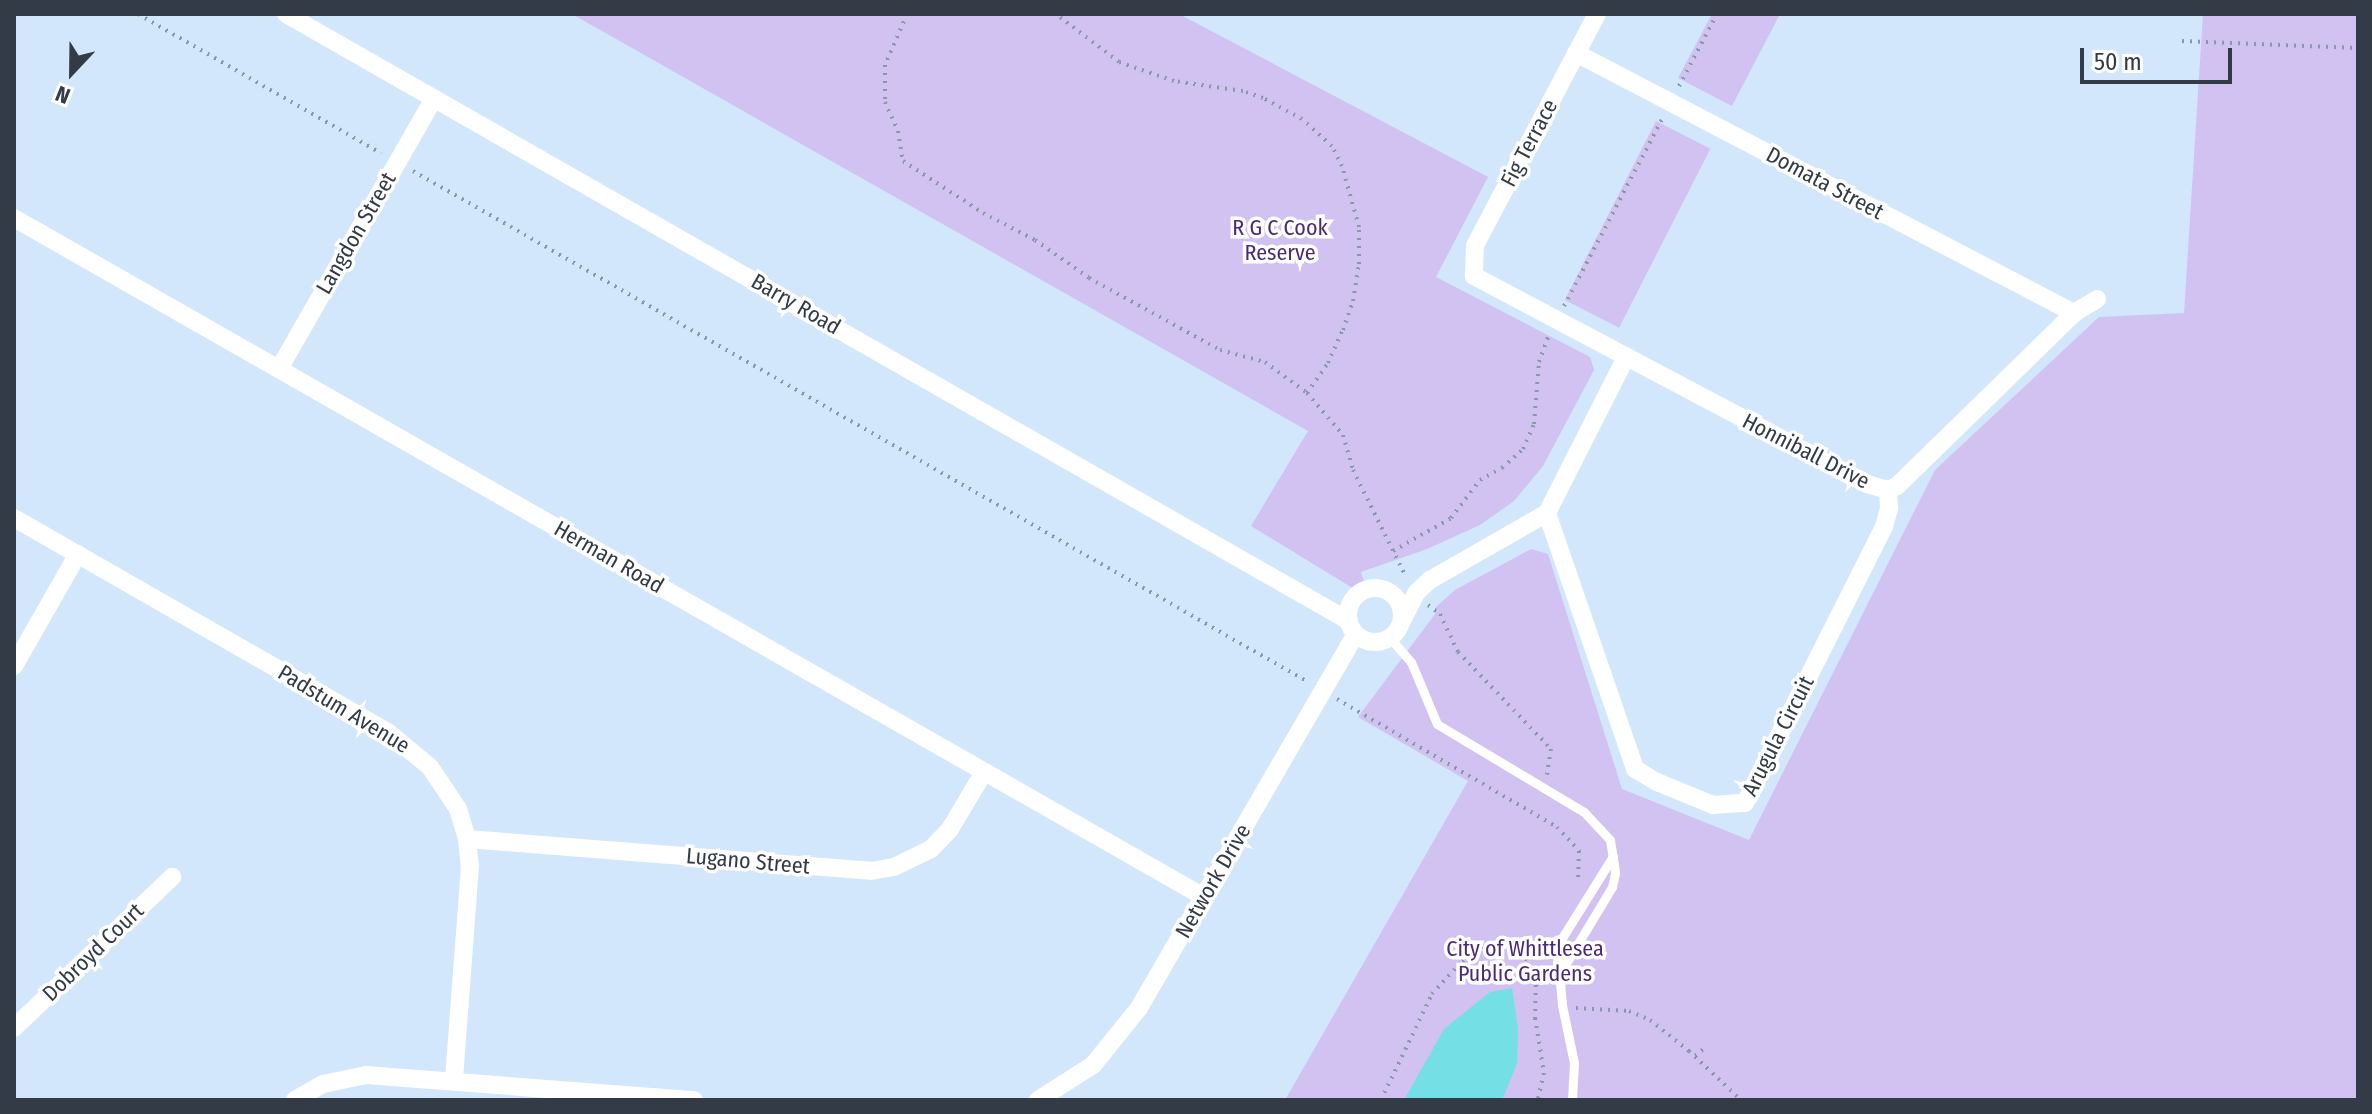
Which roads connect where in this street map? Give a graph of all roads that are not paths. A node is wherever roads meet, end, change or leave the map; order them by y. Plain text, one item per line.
1 (286, 14) edge
2 (1597, 14) edge
3 (1576, 53) junction
4 (434, 98) junction
5 (14, 218) edge
6 (1474, 276) joint
7 (2097, 299) dead end
8 (2074, 313) junction
9 (1626, 357) junction
10 (279, 369) junction
11 (1888, 490) junction
12 (1547, 513) junction
13 (14, 518) edge
14 (78, 554) junction
15 (1376, 587) junction
16 (1412, 590) junction
17 (1305, 593) junction
18 (1355, 595) junction
19 (1403, 619) junction
20 (1352, 627) junction
21 (1390, 638) junction
22 (14, 666) edge
23 (984, 772) junction
24 (467, 839) junction
25 (1613, 856) junction
26 (172, 877) dead end
27 (1204, 897) junction
28 (1559, 975) junction
29 (14, 1028) edge
30 (454, 1081) junction
31 (295, 1100) edge
32 (694, 1100) edge
33 (1038, 1100) edge
34 (1572, 1100) edge

1 - 4 street, Barry Road
2 - 3 street, Fig Terrace
3 - 6 street, Fig Terrace
3 - 8 street, Domata Street
4 - 10 street, Langdon Street
4 - 17 street, Barry Road
5 - 10 street, Herman Road
6 - 9 street, Honniball Drive
7 - 8 street, Honniball Drive
8 - 11 street, Honniball Drive
9 - 11 street, Honniball Drive
9 - 12 street
10 - 23 street, Herman Road
11 - 12 street, Arugula Circuit
12 - 16 street
13 - 14 street, Padstum Avenue
14 - 22 street
14 - 24 street, Padstum Avenue
15 - 16 street
15 - 18 street
15 - 19 street
16 - 19 street
17 - 18 street, Barry Road
17 - 20 street, Barry Road
18 - 20 street
19 - 21 street
20 - 21 street
20 - 27 street, Network Drive
21 - 25 lane
23 - 24 street, Lugano Street
23 - 27 street, Herman Road
24 - 30 street, Padstum Avenue
25 - 28 lane
25 - 28 lane
26 - 29 street, Dobroyd Court
27 - 33 street, Network Drive
28 - 34 lane
30 - 31 street
30 - 32 street

